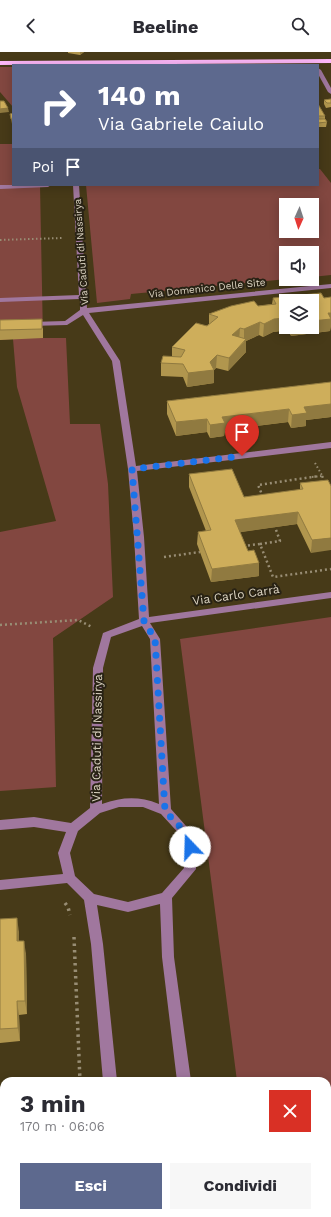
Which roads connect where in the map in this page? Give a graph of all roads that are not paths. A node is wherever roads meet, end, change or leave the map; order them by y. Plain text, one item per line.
1 (331, 61) edge
2 (0, 63) edge
3 (314, 63) edge
4 (68, 64) edge
5 (319, 72) edge
6 (331, 92) edge
7 (24, 186) edge
8 (76, 186) edge
9 (0, 187) edge
10 (331, 286) edge
11 (83, 297) junction
12 (0, 300) edge
13 (84, 311) junction
14 (22, 324) edge
15 (331, 445) edge
16 (132, 469) junction
17 (331, 595) edge
18 (144, 621) junction
19 (96, 810) junction
20 (165, 811) junction
21 (0, 825) edge
22 (74, 828) junction
23 (70, 878) junction
24 (0, 885) edge
25 (166, 897) junction
26 (90, 898) junction
27 (110, 1077) edge
28 (183, 1077) edge

1 - 3 main road
2 - 4 main road
3 - 4 main road
5 - 6 street
7 - 9 street
8 - 11 street, Via Caduti di Nassirya
10 - 13 street, Via Domenico Delle Site
11 - 12 street
11 - 13 street, Via Caduti di Nassirya
13 - 14 street
13 - 16 street, Via Caduti di Nassirya
15 - 16 street
16 - 18 street, Via Caduti di Nassirya
17 - 18 street, Via Carlo Carrà
18 - 19 street, Via Caduti di Nassirya
18 - 20 street, Via Caduti di Nassirya
19 - 20 street, Via Caduti di Nassirya
19 - 22 street, Via Caduti di Nassirya
20 - 25 street, Via Caduti di Nassirya
21 - 22 street
22 - 23 street, Via Caduti di Nassirya
23 - 24 street
23 - 26 street
25 - 26 street
25 - 28 street
26 - 27 street

